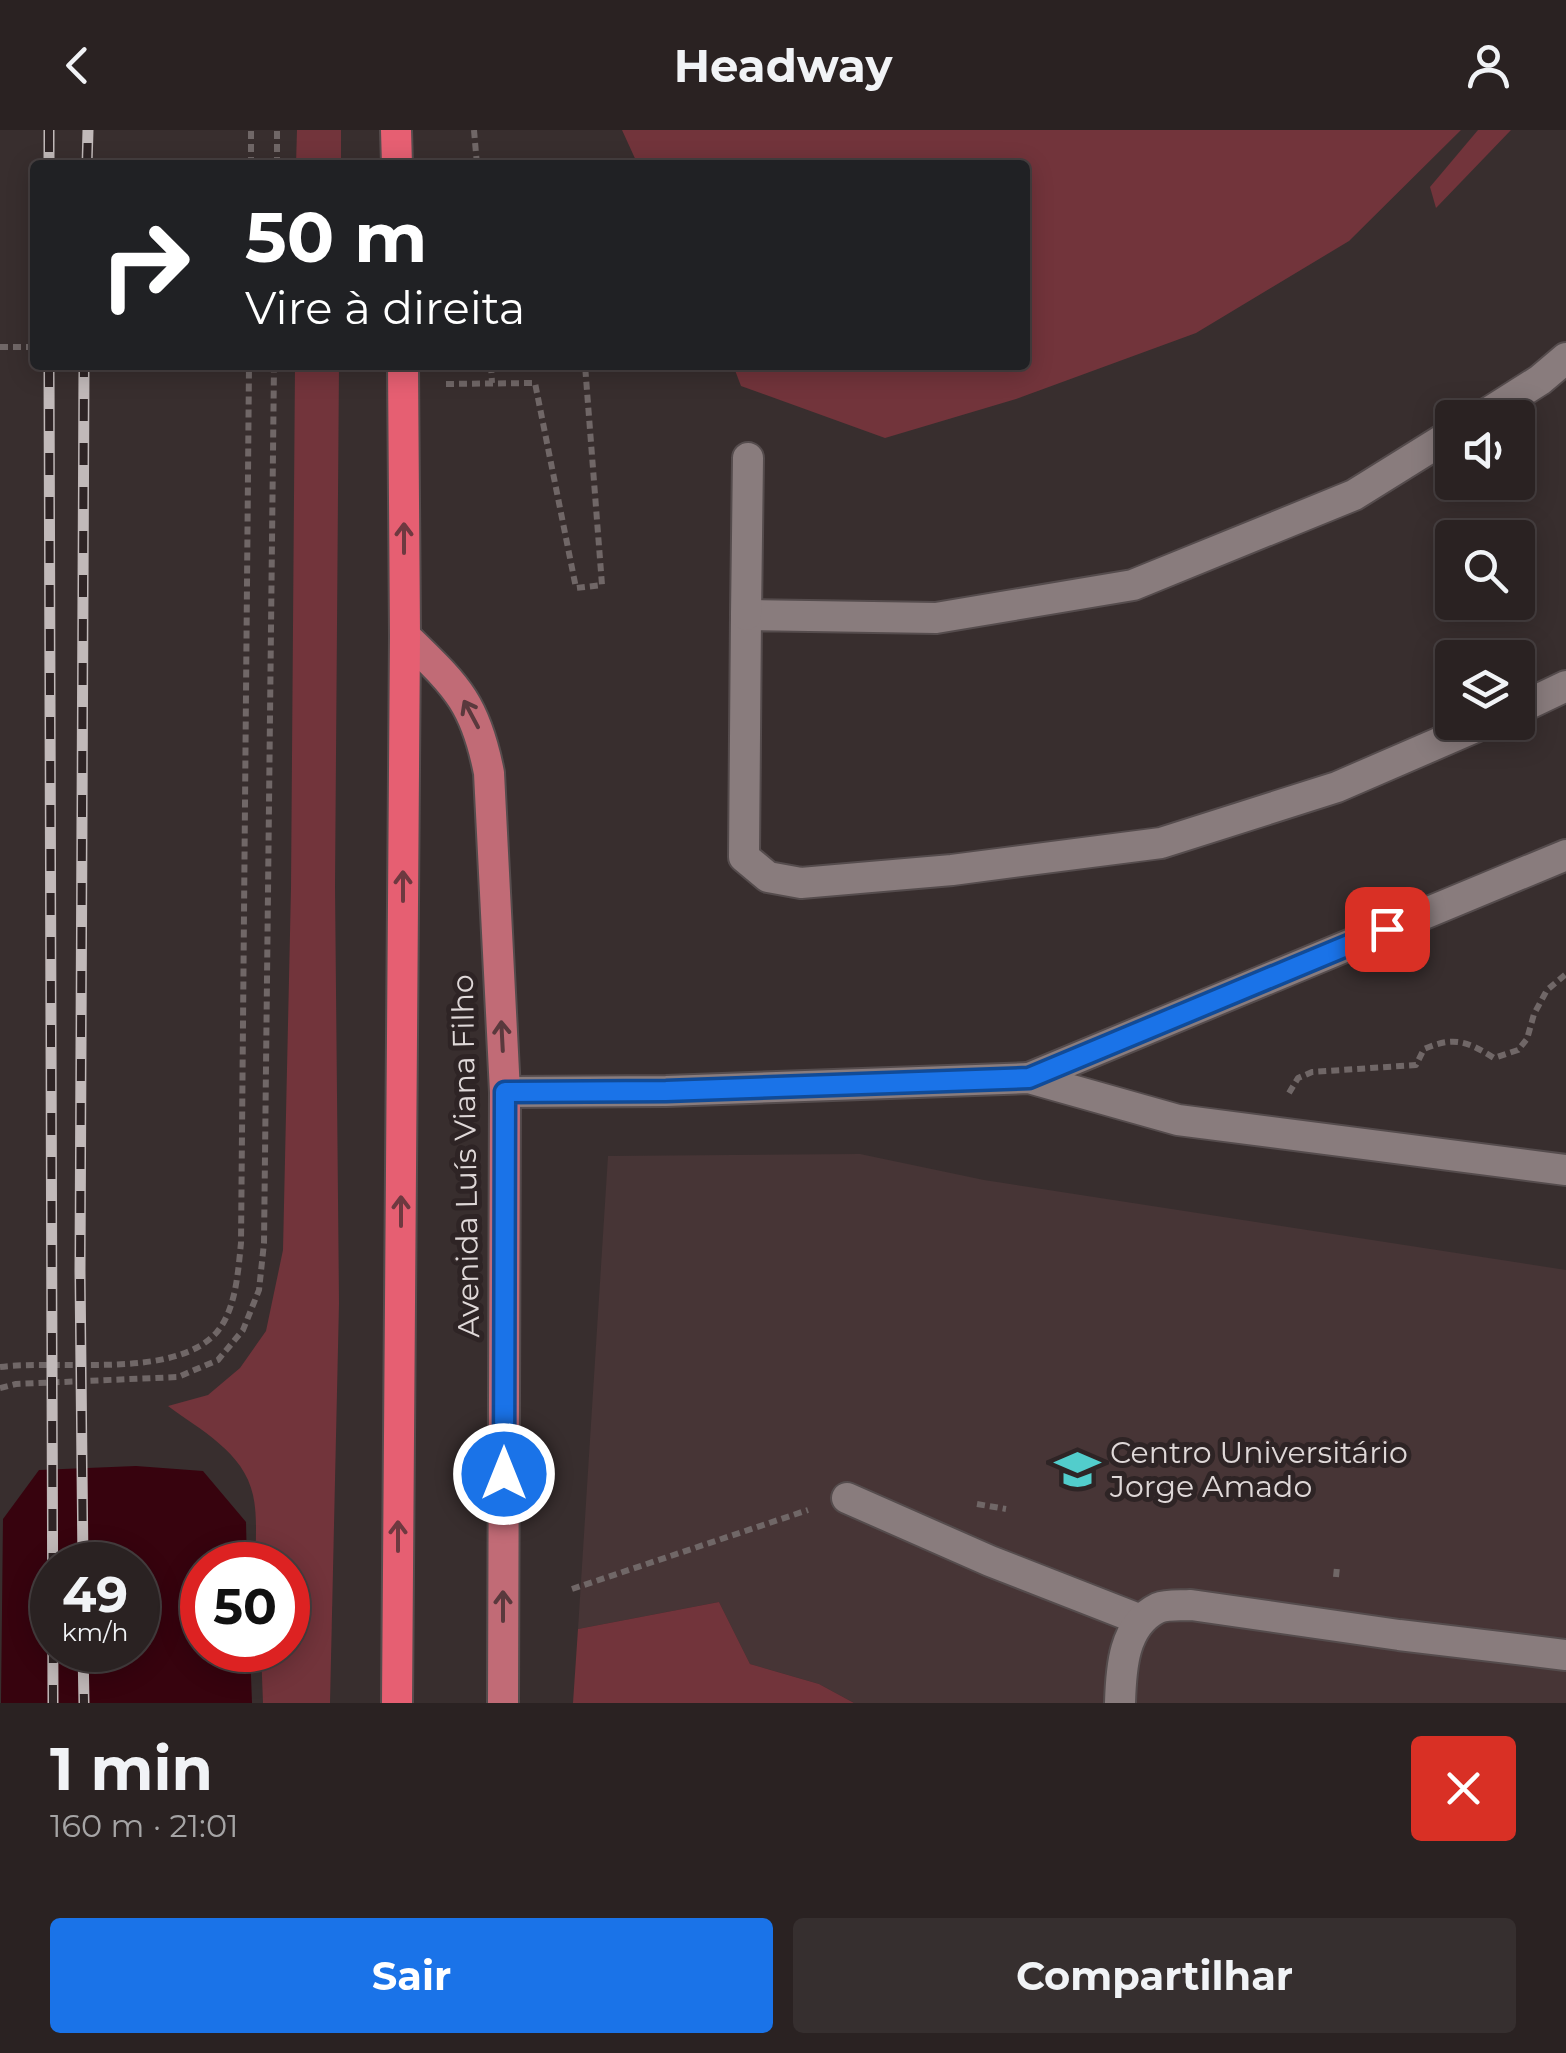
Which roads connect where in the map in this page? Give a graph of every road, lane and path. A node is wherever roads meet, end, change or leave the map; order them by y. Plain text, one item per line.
1 (251, 130) edge
2 (277, 130) edge
3 (396, 130) edge
4 (474, 130) edge
5 (251, 160) edge
6 (277, 160) edge
7 (397, 160) edge
8 (477, 160) edge
9 (30, 347) edge
10 (0, 348) edge
11 (1566, 358) edge
12 (249, 370) edge
13 (274, 370) edge
14 (402, 370) edge
15 (491, 370) edge
16 (585, 370) edge
17 (1508, 400) edge
18 (1435, 445) edge
19 (748, 458) dead end
20 (746, 615) junction
21 (405, 636) junction
22 (1566, 686) edge
23 (1535, 701) edge
24 (1446, 740) edge
25 (1566, 855) edge
26 (1566, 974) edge
27 (1029, 1078) junction
28 (505, 1092) junction
29 (1282, 1134) junction
30 (1566, 1170) edge
31 (0, 1366) edge
32 (0, 1388) edge
33 (847, 1498) dead end
34 (750, 1528) dead end
35 (1337, 1567) dead end
36 (1336, 1577) dead end
37 (572, 1590) dead end
38 (1141, 1620) junction
39 (1566, 1655) edge
40 (397, 1703) edge
41 (503, 1703) edge
42 (1120, 1703) edge

1 - 5 path
2 - 6 path
3 - 7 highway
4 - 8 path
9 - 10 path
11 - 17 street
12 - 31 path
13 - 32 path
21 -> 14 highway, Avenida Luís Viana Filho
15 - 16 path
18 - 20 street
19 - 20 street
20 - 24 street
28 -> 21 main road, Avenida Luís Viana Filho
40 -> 21 highway, Avenida Luís Viana Filho
22 - 23 street
25 - 27 street
26 - 29 path
27 - 28 street
27 - 29 street
41 -> 28 main road, Avenida Luís Viana Filho
29 - 30 street
33 - 38 street
34 - 37 path
35 - 36 path
38 - 39 street
38 - 42 street

